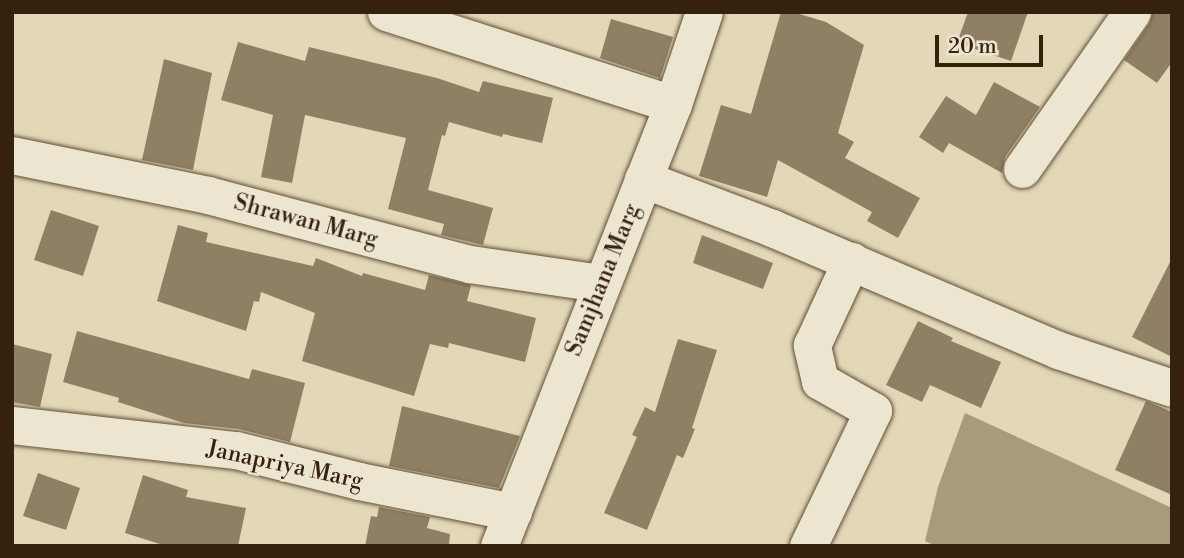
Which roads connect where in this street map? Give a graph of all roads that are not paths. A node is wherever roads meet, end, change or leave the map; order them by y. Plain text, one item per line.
1 (386, 12) edge
2 (704, 12) edge
3 (1132, 12) edge
4 (673, 104) junction
5 (12, 155) edge
6 (1022, 169) dead end
7 (643, 178) junction
8 (851, 261) junction
9 (600, 282) junction
10 (1172, 388) edge
11 (12, 425) edge
12 (513, 512) junction
13 (499, 546) edge
14 (808, 546) edge

1 - 4 street
2 - 4 street, Samjhana Marg
3 - 6 street
4 - 7 street, Samjhana Marg
5 - 9 street, Shrawan Marg
7 - 8 street
7 - 9 street, Samjhana Marg
8 - 10 street
8 - 14 street
9 - 12 street, Samjhana Marg
11 - 12 street, Janapriya Marg
12 - 13 street, Samjhana Marg

